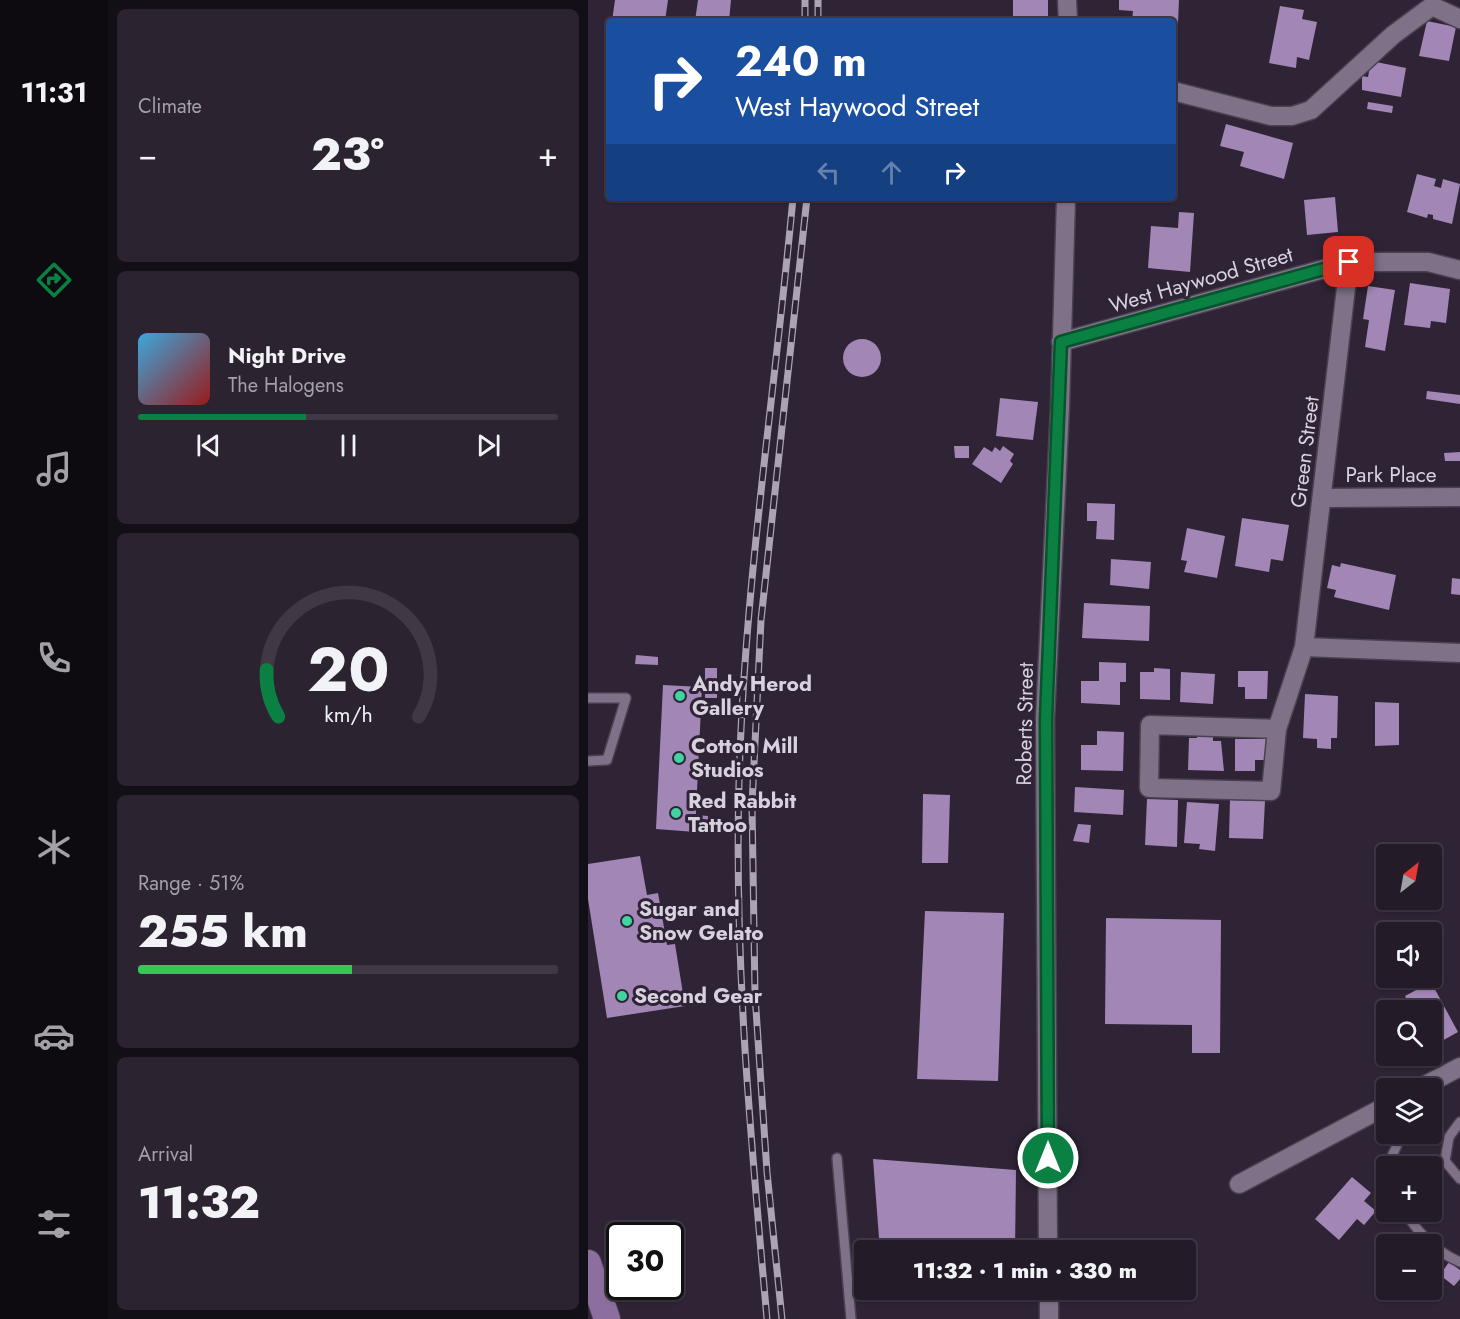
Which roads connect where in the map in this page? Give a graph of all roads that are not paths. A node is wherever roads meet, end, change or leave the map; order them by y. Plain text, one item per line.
1 (1067, 0) edge
2 (1068, 18) edge
3 (1460, 19) edge
4 (1176, 91) edge
5 (1066, 201) edge
6 (1349, 262) junction
7 (1460, 270) edge
8 (1061, 342) junction
9 (1460, 497) edge
10 (1322, 498) junction
11 (1304, 647) junction
12 (1460, 653) edge
13 (588, 698) edge
14 (1277, 729) junction
15 (588, 761) edge
16 (1460, 1067) edge
17 (1440, 1078) edge
18 (1376, 1111) edge
19 (1460, 1122) edge
20 (837, 1158) dead end
21 (1460, 1179) edge
22 (1239, 1184) dead end
23 (1411, 1222) edge
24 (1048, 1240) edge
25 (1460, 1262) edge
26 (588, 1263) edge
27 (1048, 1300) edge
28 (607, 1319) edge
29 (851, 1319) edge
30 (1049, 1319) edge

1 - 2 street
3 - 4 street
5 - 8 street, Roberts Street
6 - 7 street, West Haywood Street
6 - 8 street, West Haywood Street
6 - 10 street, Green Street
8 - 24 street, Roberts Street
9 - 10 street, Park Place
10 - 11 street, Green Street
11 - 12 street
11 - 14 street, Green Street
13 - 15 lane
14 - 14 street, Green Street
16 - 17 street
18 - 22 street
19 - 21 lane
20 - 29 lane
23 - 25 lane
26 - 28 main road
27 - 30 street

